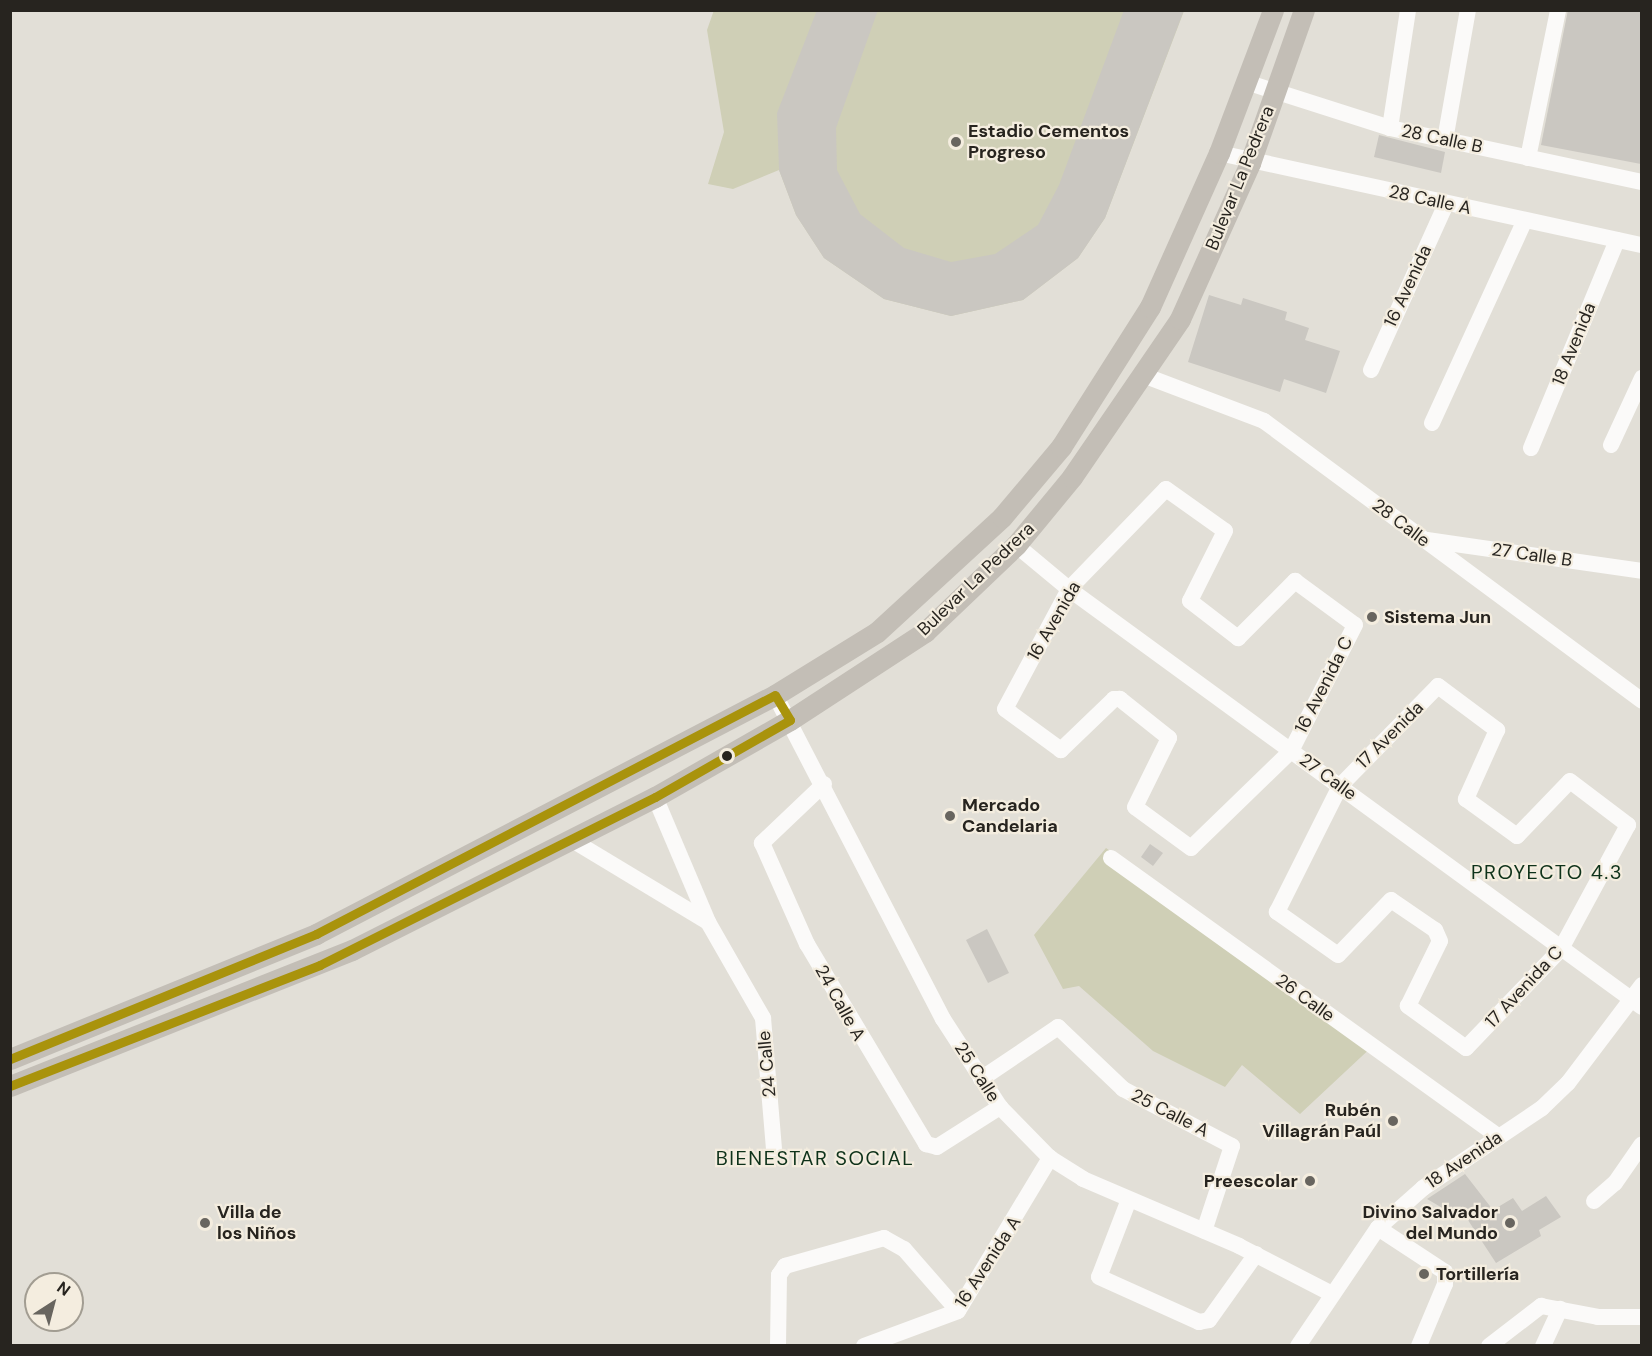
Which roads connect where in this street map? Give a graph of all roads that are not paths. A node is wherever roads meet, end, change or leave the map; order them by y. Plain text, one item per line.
1 (1273, 10) edge
2 (1304, 10) edge
3 (1408, 10) edge
4 (1468, 10) edge
5 (1558, 10) edge
6 (1246, 82) junction
7 (1274, 92) junction
8 (1390, 128) junction
9 (1445, 140) junction
10 (1219, 153) junction
11 (1528, 158) junction
12 (1250, 163) junction
13 (1641, 182) edge
14 (1446, 204) junction
15 (1525, 220) junction
16 (1617, 240) junction
17 (1641, 245) edge
18 (1371, 370) dead end
19 (1143, 375) junction
20 (1641, 378) edge
21 (1432, 423) dead end
22 (1611, 445) dead end
23 (1531, 448) dead end
24 (1423, 540) junction
25 (1016, 545) junction
26 (1641, 571) edge
27 (1069, 589) junction
28 (1238, 638) joint
29 (775, 695) junction
30 (1641, 702) edge
31 (790, 720) junction
32 (1291, 751) junction
33 (824, 784) junction
34 (1340, 786) junction
35 (655, 797) junction
36 (1517, 836) joint
37 (572, 840) junction
38 (1193, 848) joint
39 (1111, 858) dead end
40 (708, 922) junction
41 (1561, 949) junction
42 (1641, 986) edge
43 (1636, 1003) edge
44 (1465, 1048) joint
45 (10, 1059) edge
46 (981, 1079) junction
47 (10, 1086) edge
48 (1000, 1107) junction
49 (1498, 1137) junction
50 (1641, 1144) edge
51 (774, 1149) dead end
52 (1050, 1158) junction
53 (1594, 1201) dead end
54 (1128, 1202) junction
55 (1378, 1228) junction
56 (1204, 1231) junction
57 (1256, 1254) junction
58 (1332, 1294) junction
59 (1560, 1309) junction
60 (958, 1311) junction
61 (1641, 1317) edge
62 (870, 1345) edge
63 (778, 1346) edge
64 (1298, 1346) edge
65 (1419, 1346) edge
66 (1490, 1346) edge
67 (1543, 1346) edge

1 - 6 main road, Bulevar La Pedrera
2 - 7 main road, Bulevar La Pedrera
3 - 8 street
4 - 9 street
5 - 11 street
6 - 7 street, 28 Calle B
6 - 10 main road, Bulevar La Pedrera
7 - 8 street, 28 Calle B
7 - 12 main road, Bulevar La Pedrera
8 - 9 street, 28 Calle B
9 - 11 street, 28 Calle B
10 - 12 street, 28 Calle A
10 - 29 main road, Bulevar La Pedrera
11 - 13 street, 28 Calle B
12 - 14 street, 28 Calle A
12 - 19 main road, Bulevar La Pedrera
14 - 15 street, 28 Calle A
14 - 18 street, 16 Avenida
15 - 16 street, 28 Calle A
15 - 21 street
16 - 17 street, 28 Calle A
16 - 23 street, 18 Avenida
19 - 24 street, 28 Calle
19 - 25 main road, Bulevar La Pedrera
20 - 22 street
24 - 26 street, 27 Calle B
24 - 30 street, 28 Calle
25 - 27 street, 27 Calle
25 - 31 main road, Bulevar La Pedrera
27 - 28 street, 16 Avenida
27 - 32 street, 27 Calle
27 - 38 street, 16 Avenida
28 - 32 street, 16 Avenida C
29 - 31 street, 25 Calle
29 - 45 main road, Bulevar La Pedrera
31 - 33 street, 25 Calle
31 - 35 main road, Bulevar La Pedrera
32 - 34 street, 27 Calle
32 - 38 street, 16 Avenida C
33 - 46 street, 25 Calle
33 - 48 street, 24 Calle A
34 - 36 street, 17 Avenida
34 - 41 street, 27 Calle
34 - 44 street, 17 Avenida
35 - 37 main road, Bulevar La Pedrera
35 - 40 street, 24 Calle
36 - 41 street, 17 Avenida C
37 - 40 street, 24 Calle
37 - 47 main road, Bulevar La Pedrera
39 - 49 street, 26 Calle
40 - 51 street, 24 Calle
41 - 43 street, 27 Calle
41 - 44 street, 17 Avenida C
42 - 43 street, 18 Avenida
43 - 49 street, 18 Avenida
46 - 48 street, 25 Calle
46 - 56 street, 25 Calle A
48 - 52 street, 25 Calle
49 - 55 street, 18 Avenida
50 - 53 street
52 - 54 street, 25 Calle
52 - 60 street, 16 Avenida A
54 - 56 street, 25 Calle
54 - 57 street
55 - 58 street, 18 Avenida
55 - 65 street
56 - 57 street, 25 Calle
57 - 58 street, 25 Calle
58 - 64 street, 18 Avenida
59 - 61 street
59 - 66 street
59 - 67 street
60 - 62 street, 16 Avenida A
60 - 63 street

